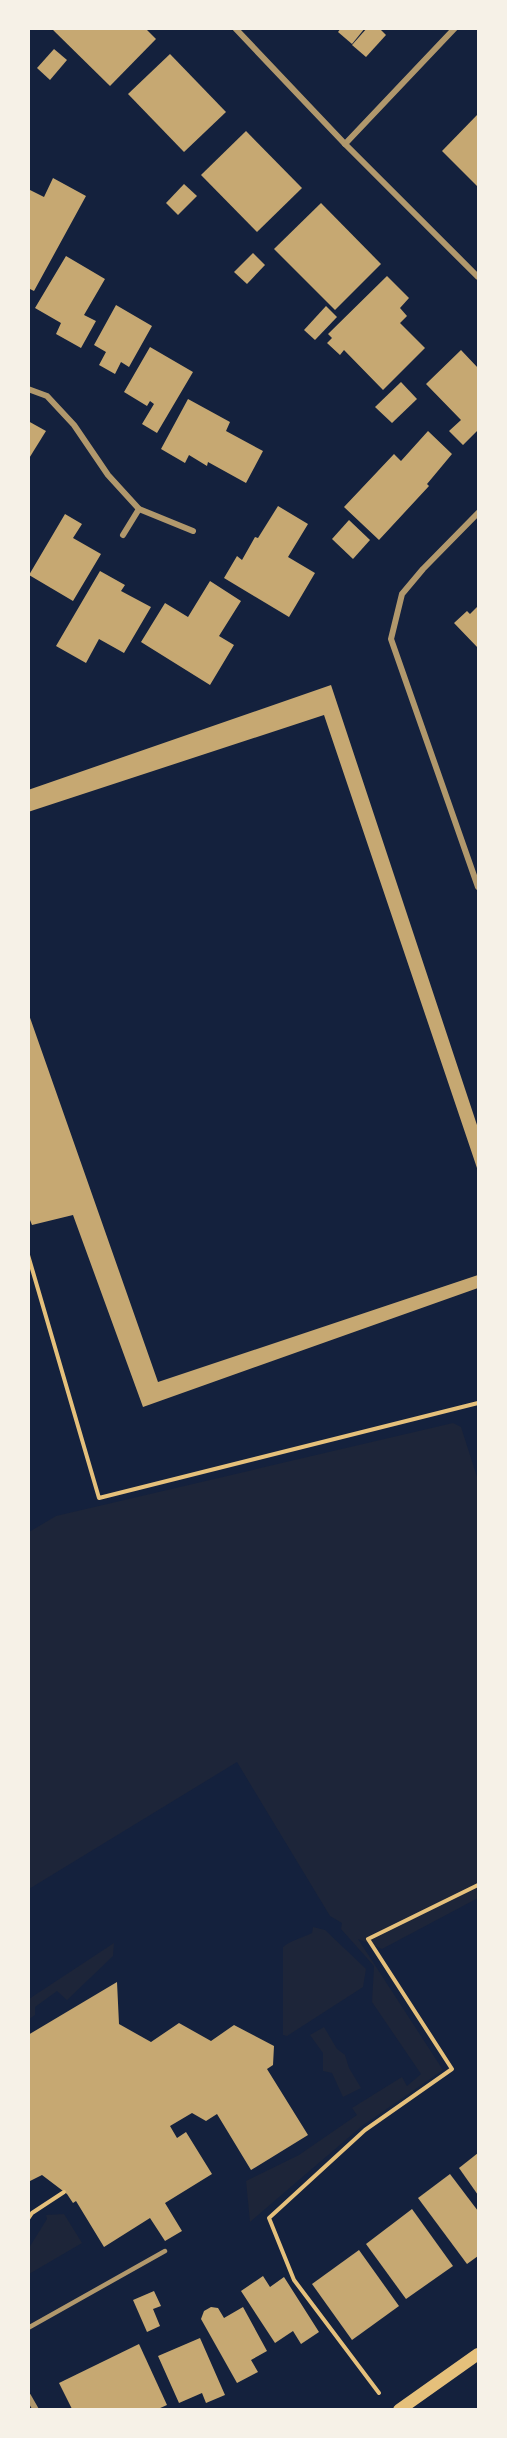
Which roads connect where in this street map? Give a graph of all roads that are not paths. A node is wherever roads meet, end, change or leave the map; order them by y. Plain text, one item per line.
1 (235, 28) edge
2 (455, 28) edge
3 (345, 144) junction
4 (478, 277) edge
5 (28, 390) edge
6 (139, 509) junction
7 (478, 513) edge
8 (193, 531) dead end
9 (123, 535) dead end
10 (478, 883) edge
11 (165, 2251) dead end
12 (28, 2328) edge
13 (478, 2354) edge
14 (28, 2396) edge
15 (36, 2409) edge
16 (399, 2409) edge

1 - 3 street
2 - 3 street
3 - 4 street
5 - 6 street
6 - 8 street
6 - 9 street
7 - 10 street
11 - 12 lane
13 - 16 main road
14 - 15 street

